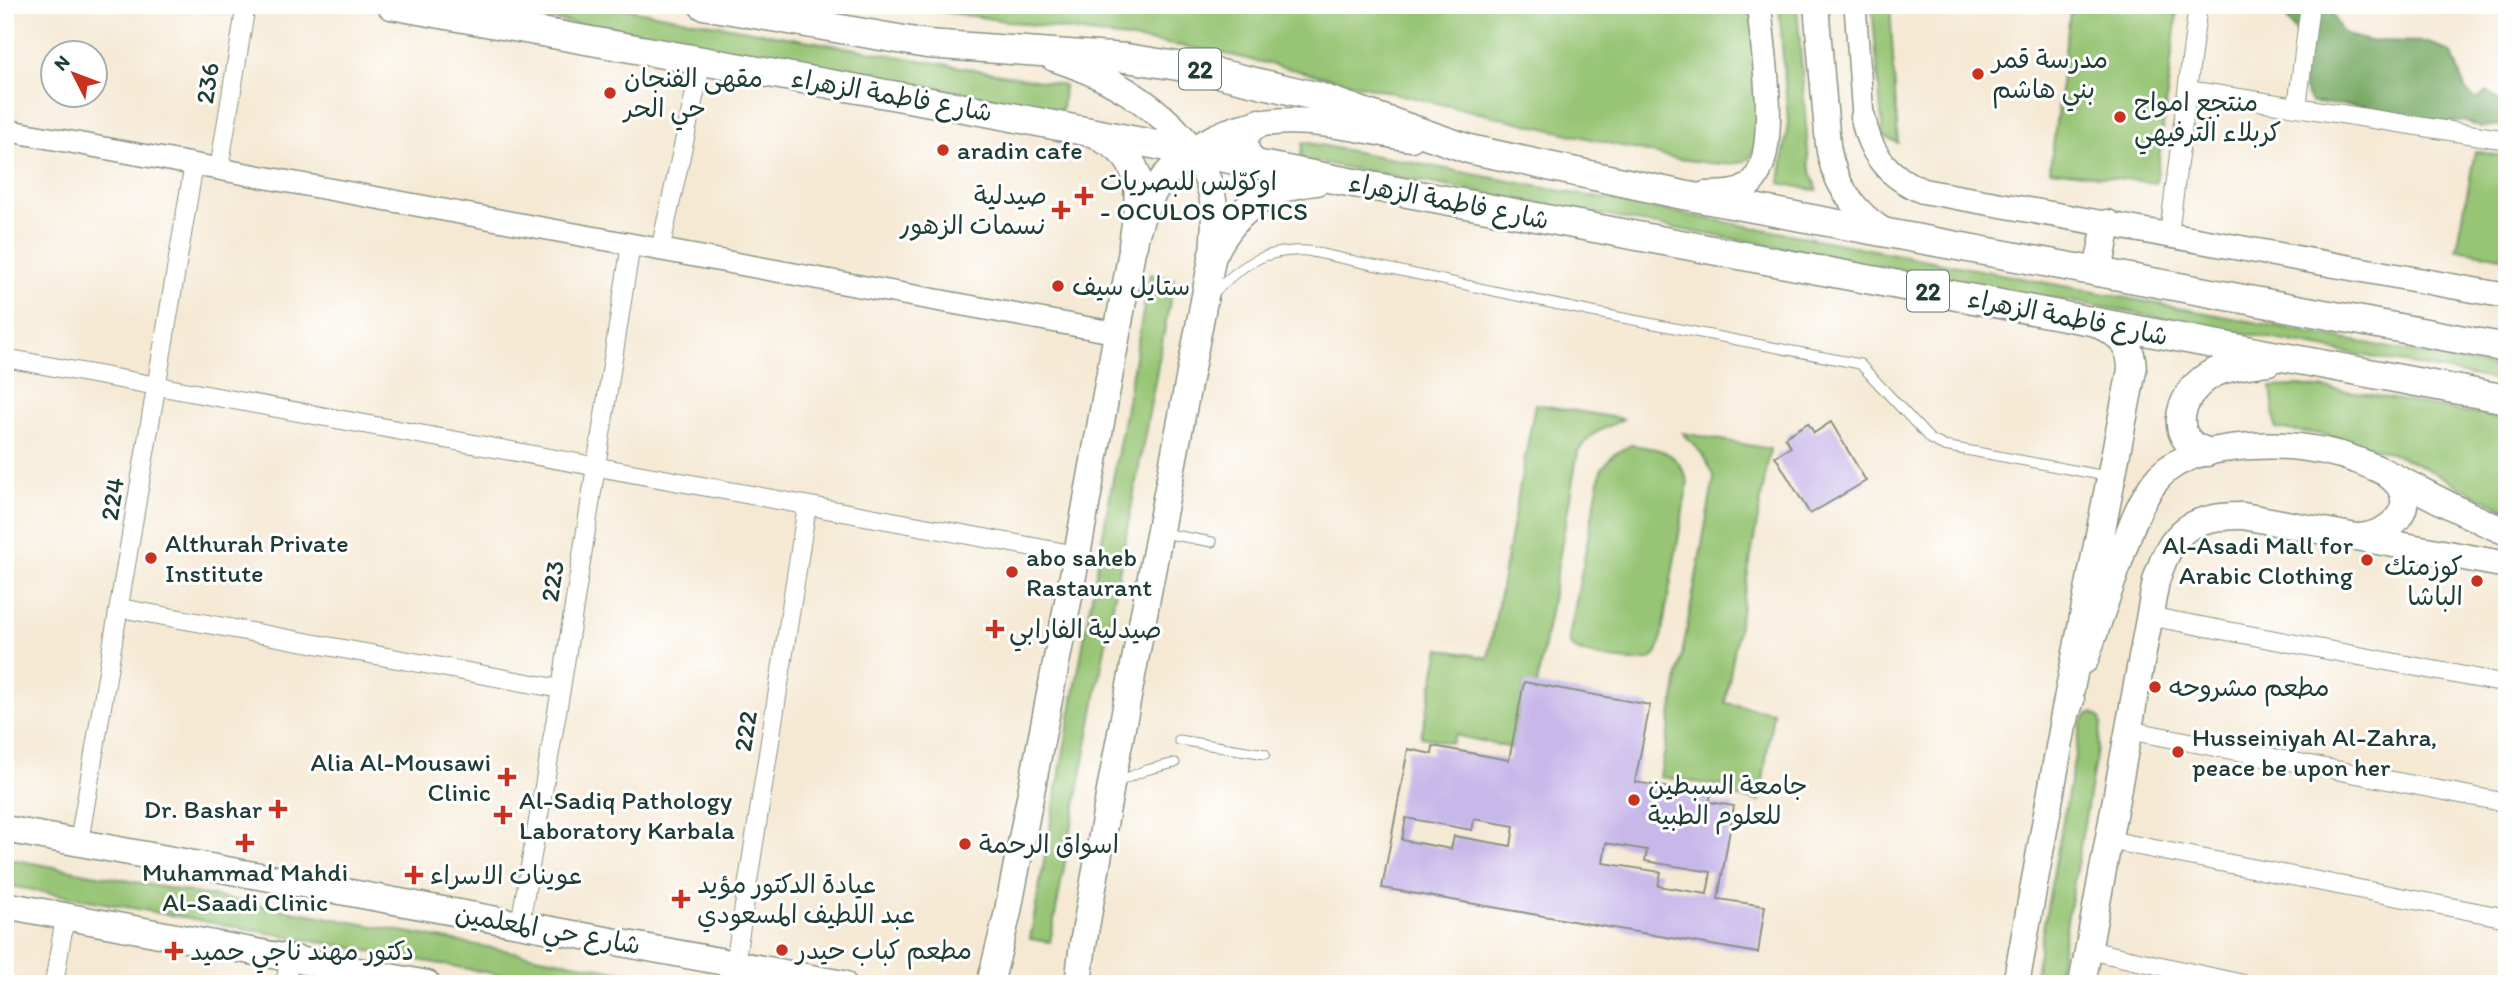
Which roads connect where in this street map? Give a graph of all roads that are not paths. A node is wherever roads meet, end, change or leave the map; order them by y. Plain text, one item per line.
1 (246, 5) edge
2 (391, 5) edge
3 (703, 5) edge
4 (1759, 5) edge
5 (1816, 5) edge
6 (1854, 5) edge
7 (2198, 5) edge
8 (2309, 5) edge
9 (1023, 52) junction
10 (702, 61) junction
11 (2188, 90) junction
12 (2297, 107) junction
13 (1863, 117) joint
14 (1260, 123) junction
15 (5, 130) edge
16 (1080, 130) junction
17 (2507, 140) edge
18 (1469, 149) junction
19 (1192, 151) junction
20 (194, 164) junction
21 (1255, 164) junction
22 (219, 169) junction
23 (1158, 183) junction
24 (1349, 183) junction
25 (1684, 195) junction
26 (1214, 207) junction
27 (2107, 224) junction
28 (1889, 233) junction
29 (2169, 234) junction
30 (631, 244) junction
31 (1132, 245) junction
32 (660, 250) junction
33 (1213, 254) junction
34 (2098, 272) junction
35 (2507, 296) edge
36 (1200, 313) junction
37 (2087, 321) junction
38 (1117, 333) junction
39 (2507, 348) edge
40 (5, 358) edge
41 (2293, 359) junction
42 (157, 386) junction
43 (2507, 399) edge
44 (2207, 452) junction
45 (596, 467) junction
46 (2378, 469) junction
47 (2112, 477) junction
48 (807, 506) junction
49 (2507, 532) edge
50 (1158, 533) junction
51 (2358, 537) junction
52 (1212, 542) dead end
53 (1077, 555) junction
54 (2507, 565) edge
55 (120, 608) junction
56 (2148, 616) junction
57 (2507, 684) edge
58 (561, 689) junction
59 (2064, 720) junction
60 (2128, 730) junction
61 (1179, 740) dead end
62 (1265, 754) dead end
63 (1175, 763) dead end
64 (1111, 785) junction
65 (2507, 803) edge
66 (5, 828) edge
67 (2108, 840) junction
68 (79, 842) junction
69 (5, 905) edge
70 (65, 917) junction
71 (2507, 918) edge
72 (520, 924) junction
73 (2088, 950) junction
74 (735, 964) junction
75 (288, 971) edge
76 (771, 977) edge
77 (54, 984) edge
78 (428, 984) edge
79 (842, 984) edge
80 (990, 984) edge
81 (1078, 984) edge
82 (2016, 984) edge
83 (2082, 984) edge
84 (2243, 984) edge

1 - 22 street, 236
2 - 10 highway, شارع فاطمة الزهراء / 22
3 - 9 highway, شارع فاطمة الزهراء / 22
4 - 25 main road
5 - 28 main road
6 - 13 street
7 - 11 street
8 - 12 street
9 - 18 highway, شارع فاطمة الزهراء / 22
9 - 19 main road
10 - 16 highway, شارع فاطمة الزهراء / 22
10 - 32 street
11 - 12 street
11 - 29 street
12 - 17 street
13 - 27 main road
14 - 18 main road
14 - 19 main road
14 - 21 highway
15 - 20 street
16 - 19 highway, شارع فاطمة الزهراء / 22
16 - 31 highway
18 - 25 highway, شارع فاطمة الزهراء / 22
19 - 21 highway, شارع فاطمة الزهراء / 22
19 - 23 main road
19 - 26 main road
20 - 22 street
20 - 42 street, 224
21 - 24 highway, شارع فاطمة الزهراء / 22
22 - 30 street
23 - 26 main road
23 - 31 main road
24 - 33 highway
24 - 37 highway, شارع فاطمة الزهراء / 22
25 - 28 highway, شارع فاطمة الزهراء / 22
26 - 33 main road
27 - 29 main road
27 - 34 highway
28 - 34 highway, شارع فاطمة الزهراء / 22
29 - 35 main road
30 - 32 street
30 - 45 street, 223
31 - 38 main road
32 - 38 street
33 - 36 main road
34 - 39 highway, شارع فاطمة الزهراء / 22
36 - 47 lane
36 - 50 main road
37 - 41 highway, شارع فاطمة الزهراء / 22
37 - 47 highway
38 - 53 main road
40 - 42 street
41 - 43 highway, شارع فاطمة الزهراء / 22
41 - 44 highway
42 - 45 street
42 - 55 street, 224
44 - 46 main road
44 - 59 main road
45 - 48 street
45 - 58 street, 223
46 - 49 main road
46 - 51 main road
47 - 59 highway
48 - 53 street
48 - 74 street, 222
50 - 52 lane
50 - 64 main road
51 - 54 main road
51 - 56 main road
53 - 80 main road
55 - 58 street
55 - 68 street, 224
56 - 57 street
56 - 60 main road
58 - 72 street, 223
59 - 82 main road
60 - 65 street
60 - 67 main road
61 - 62 lane
63 - 64 lane
64 - 81 main road
66 - 68 main road, شارع حي المعلمين
67 - 71 street
67 - 73 main road
68 - 72 main road, شارع حي المعلمين
69 - 70 main road
70 - 75 main road
70 - 77 street
72 - 74 main road, شارع حي المعلمين
73 - 83 main road
73 - 84 street
74 - 76 main road, شارع حي المعلمين
75 - 78 main road
76 - 79 main road, شارع حي المعلمين

